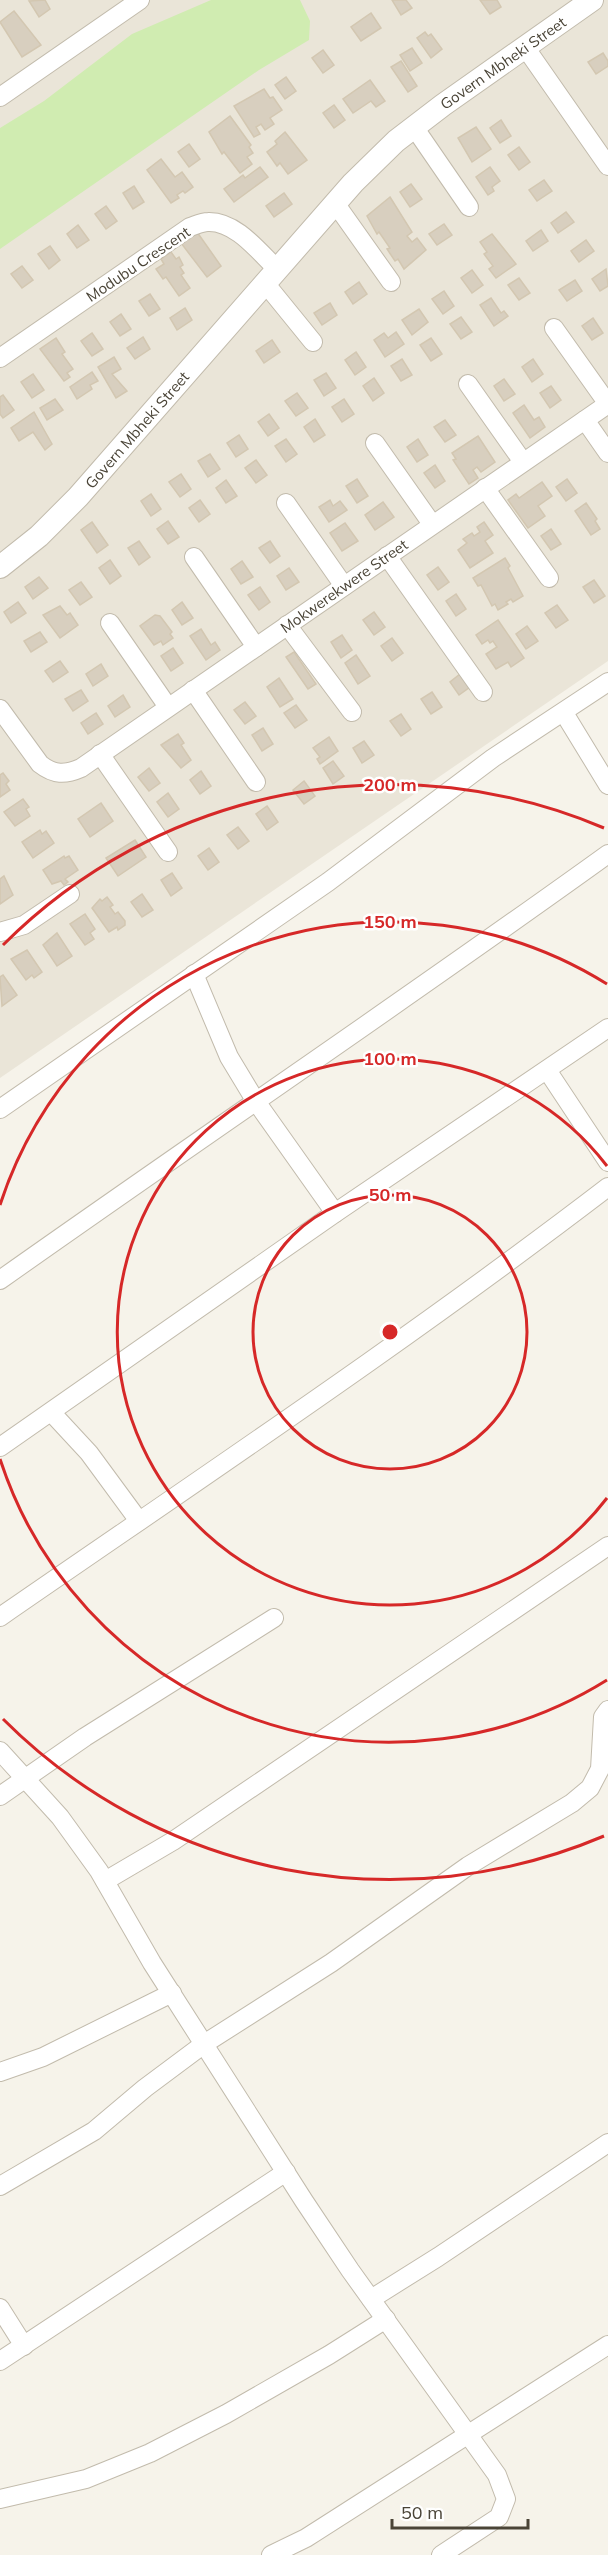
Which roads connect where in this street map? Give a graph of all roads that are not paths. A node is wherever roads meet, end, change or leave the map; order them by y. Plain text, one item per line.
1 (140, 0) edge
2 (592, 0) edge
3 (525, 47) junction
4 (0, 97) edge
5 (414, 127) junction
6 (608, 166) edge
7 (335, 203) junction
8 (469, 207) dead end
9 (271, 276) junction
10 (391, 282) dead end
11 (554, 328) dead end
12 (313, 342) dead end
13 (0, 358) edge
14 (468, 384) dead end
15 (608, 404) edge
16 (585, 420) junction
17 (375, 442) dead end
18 (608, 453) edge
19 (523, 462) junction
20 (485, 488) junction
21 (286, 503) dead end
22 (432, 524) junction
23 (387, 556) junction
24 (194, 557) dead end
25 (0, 567) edge
26 (549, 578) dead end
27 (344, 586) junction
28 (110, 623) dead end
29 (286, 625) junction
30 (256, 647) junction
31 (608, 682) edge
32 (193, 690) junction
33 (483, 692) dead end
34 (168, 707) junction
35 (0, 709) edge
36 (351, 712) dead end
37 (564, 713) junction
38 (100, 754) junction
39 (256, 782) dead end
40 (608, 784) edge
41 (168, 852) dead end
42 (608, 854) edge
43 (70, 894) dead end
44 (0, 932) edge
45 (194, 974) junction
46 (608, 1029) edge
47 (547, 1070) junction
48 (255, 1100) junction
49 (0, 1109) edge
50 (608, 1162) edge
51 (608, 1187) edge
52 (334, 1213) junction
53 (0, 1280) edge
54 (51, 1412) junction
55 (0, 1447) edge
56 (139, 1521) junction
57 (608, 1546) edge
58 (0, 1617) edge
59 (274, 1618) dead end
60 (608, 1710) edge
61 (0, 1751) edge
62 (26, 1778) junction
63 (0, 1796) edge
64 (105, 1881) junction
65 (172, 1993) junction
66 (204, 2044) junction
67 (0, 2072) edge
68 (608, 2143) edge
69 (286, 2172) junction
70 (0, 2186) edge
71 (371, 2299) junction
72 (0, 2308) edge
73 (386, 2319) junction
74 (608, 2345) edge
75 (24, 2346) junction
76 (0, 2361) edge
77 (469, 2435) junction
78 (0, 2499) edge
79 (270, 2555) edge
80 (441, 2555) edge

1 - 4 street
2 - 3 street, Govern Mbheki Street
3 - 5 street, Govern Mbheki Street
3 - 6 street
5 - 7 street, Govern Mbheki Street
5 - 8 street
7 - 9 street, Govern Mbheki Street
7 - 10 street
9 - 12 street
9 - 13 street, Modubu Crescent
9 - 25 street, Govern Mbheki Street
11 - 15 street, Mokwerekwere Street
14 - 19 street
15 - 16 street, Mokwerekwere Street
16 - 18 street
16 - 19 street, Mokwerekwere Street
17 - 22 street
19 - 20 street, Mokwerekwere Street
20 - 22 street, Mokwerekwere Street
20 - 26 street
21 - 27 street
22 - 23 street, Mokwerekwere Street
23 - 27 street, Mokwerekwere Street
23 - 33 street
24 - 30 street
27 - 29 street, Mokwerekwere Street
28 - 34 street
29 - 30 street, Mokwerekwere Street
29 - 36 street
30 - 32 street, Mokwerekwere Street
31 - 37 street
32 - 34 street, Mokwerekwere Street
32 - 39 street
34 - 38 street, Mokwerekwere Street
35 - 38 street, Mokwerekwere Street
37 - 40 street
37 - 45 street
38 - 41 street
42 - 48 street
43 - 44 street
45 - 48 street
45 - 49 street
46 - 47 street
47 - 50 street
47 - 52 street
48 - 52 street
48 - 53 street
51 - 56 street
52 - 54 street
54 - 55 street
54 - 56 street
56 - 58 street
57 - 64 street
59 - 62 street
60 - 66 street
61 - 62 street
62 - 63 street
62 - 64 street
64 - 65 street
65 - 66 street
65 - 67 street
66 - 69 street
66 - 70 street
68 - 71 street
69 - 71 street
69 - 75 street
71 - 73 street
72 - 75 street
73 - 77 street
73 - 78 street
74 - 77 street
75 - 76 street
77 - 79 street
77 - 80 street

